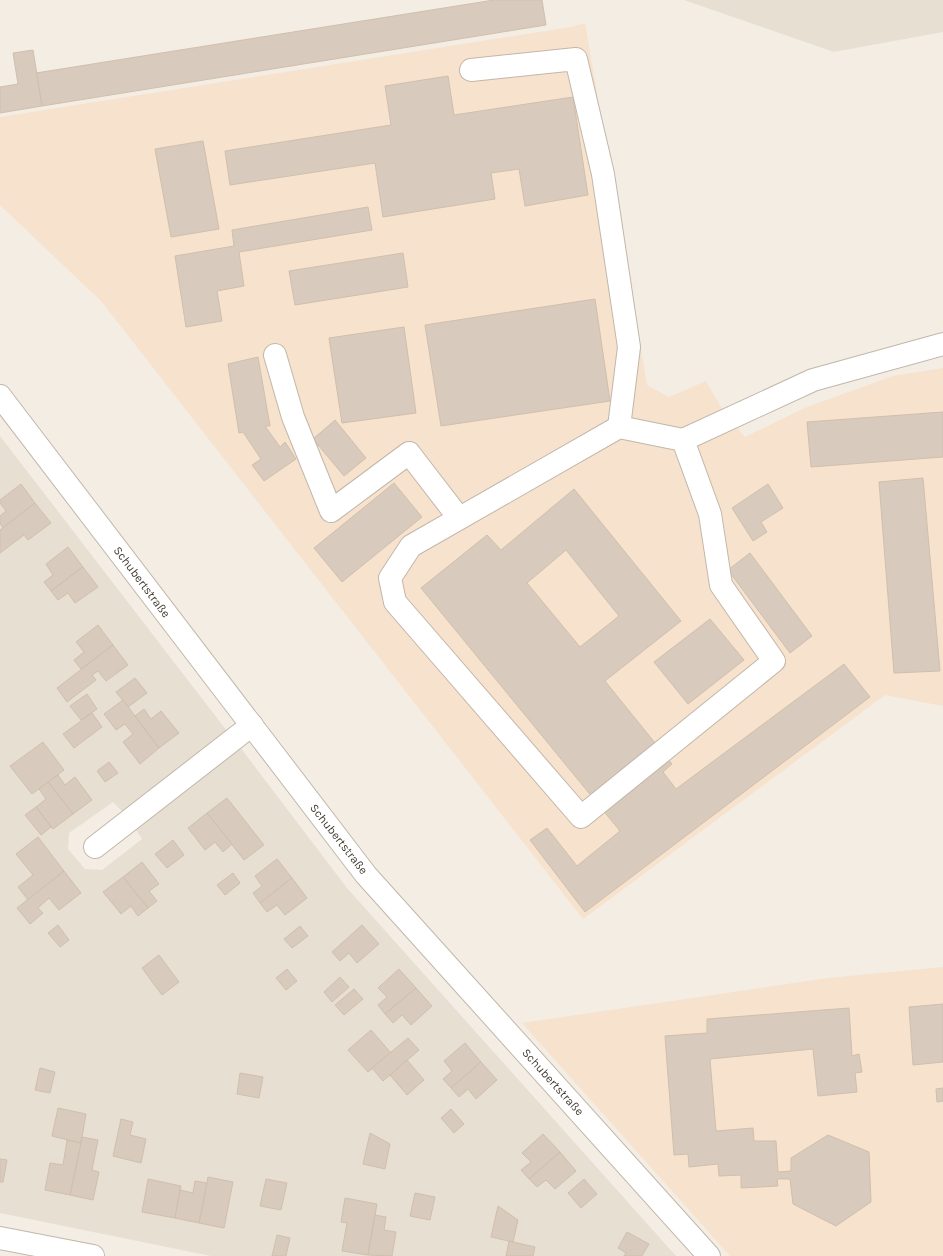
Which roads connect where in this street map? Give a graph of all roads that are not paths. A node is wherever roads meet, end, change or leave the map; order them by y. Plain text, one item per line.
1 (471, 70) dead end
2 (943, 344) edge
3 (275, 355) dead end
4 (0, 396) edge
5 (619, 427) junction
6 (683, 440) junction
7 (459, 518) junction
8 (252, 725) junction
9 (95, 847) dead end
10 (0, 1238) edge
11 (93, 1256) edge
12 (709, 1256) edge

1 - 5 street
2 - 6 street
3 - 7 street
4 - 8 street, Schubertstraße
5 - 6 street
5 - 7 street
6 - 7 street
8 - 9 street
8 - 12 street, Schubertstraße
10 - 11 street

